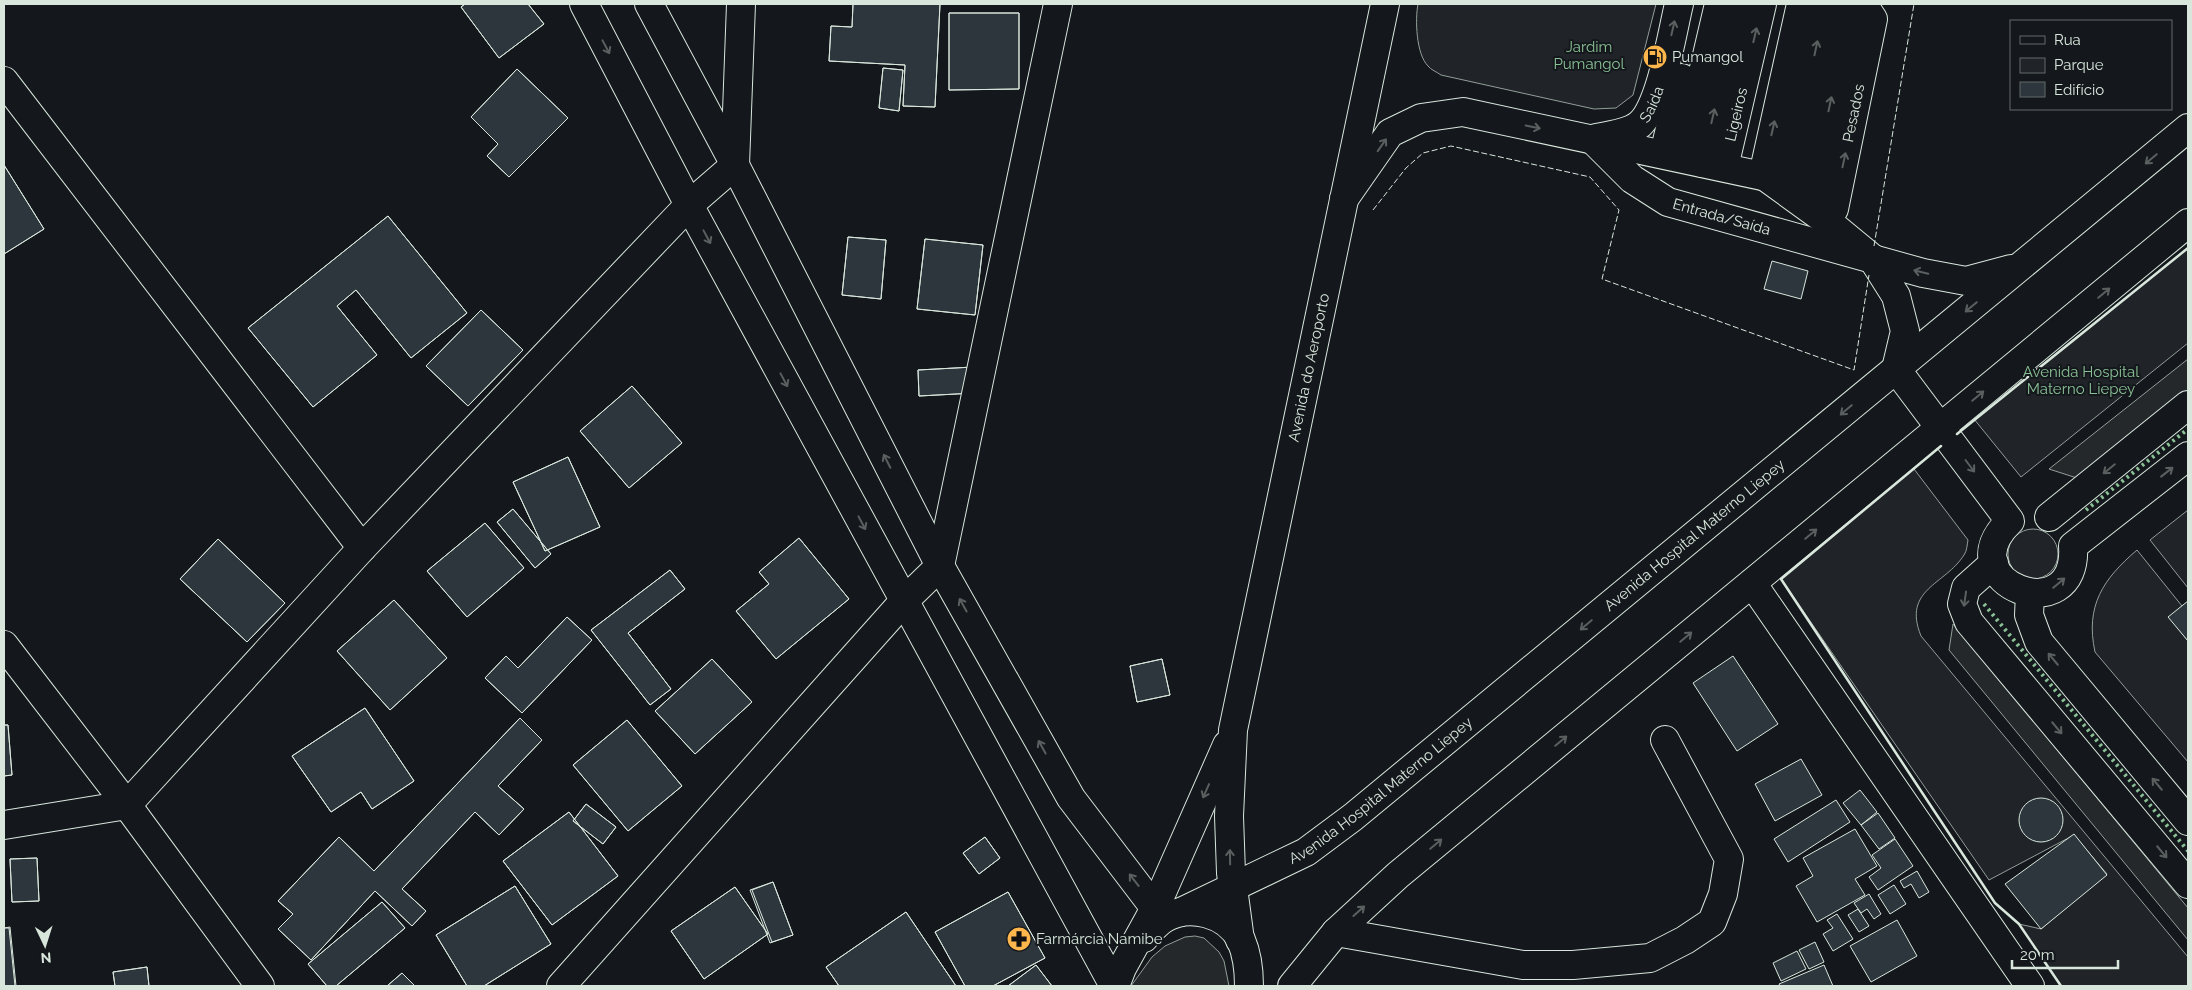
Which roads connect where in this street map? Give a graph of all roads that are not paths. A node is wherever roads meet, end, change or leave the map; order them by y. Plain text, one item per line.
1 (584, 4) edge
2 (649, 4) edge
3 (741, 4) edge
4 (1058, 4) edge
5 (1385, 4) edge
6 (1679, 4) edge
7 (1700, 4) edge
8 (1719, 4) edge
9 (1740, 4) edge
10 (1762, 4) edge
11 (1801, 4) edge
12 (1826, 4) edge
13 (1850, 4) edge
14 (1863, 4) edge
15 (4, 81) edge
16 (2188, 128) edge
17 (1592, 139) junction
18 (1693, 161) junction
19 (735, 165) junction
20 (1800, 184) junction
21 (1344, 199) junction
22 (689, 205) junction
23 (2188, 223) edge
24 (1832, 225) junction
25 (1872, 258) junction
26 (2020, 267) junction
27 (1896, 369) junction
28 (2188, 405) edge
29 (1941, 427) junction
30 (2188, 456) edge
31 (2049, 517) junction
32 (2010, 521) junction
33 (2073, 546) junction
34 (362, 548) junction
35 (1994, 563) junction
36 (940, 566) junction
37 (1752, 583) junction
38 (2030, 594) junction
39 (904, 601) junction
40 (4, 644) edge
41 (1233, 730) junction
42 (1665, 740) dead end
43 (127, 805) junction
44 (2188, 821) edge
45 (4, 825) edge
46 (2188, 884) edge
47 (1233, 887) junction
48 (1166, 913) junction
49 (1336, 932) junction
50 (1240, 940) junction
51 (260, 986) edge
52 (561, 986) edge
53 (1114, 986) edge
54 (1249, 986) edge
55 (1292, 986) edge
56 (2030, 986) edge

1 -> 22 street
2 - 19 street
3 - 19 street
4 - 36 street
5 - 21 street, Avenida do Aeroporto
17 -> 6 street, Saída
7 - 18 street
8 - 18 street
18 -> 9 street, Ligeiros
18 -> 10 street, Ligeiros
20 -> 11 street, Pesados
20 -> 12 street, Pesados
20 -> 13 street, Pesados
20 -> 14 street, Pesados
15 - 34 street
16 -> 26 street, Avenida Hospital Materno Liepey
17 - 18 street
21 -> 17 street
17 - 25 street, Entrada/Saída
18 - 20 street
19 - 22 street
36 -> 19 street
20 - 24 street, Pesados
20 - 24 street
21 - 41 street, Avenida do Aeroporto
22 - 34 street
22 -> 39 street
29 -> 23 street
24 - 25 street
26 -> 25 street, Entrada/Saída
25 - 27 street
26 -> 27 street, Avenida Hospital Materno Liepey
27 - 29 street
27 -> 47 street, Avenida Hospital Materno Liepey
28 -> 31 street
29 -> 32 street
37 -> 29 street
33 -> 30 street
31 - 32 street
31 - 33 street
32 - 35 street
38 -> 33 street
34 - 43 street
35 - 38 street
35 -> 46 street
36 - 39 street
48 -> 36 street
49 -> 37 street
37 - 56 street
44 -> 38 street
39 - 52 street
39 - 53 street
40 - 43 street
47 -> 41 street
41 -> 48 street
42 - 49 street
43 - 45 street
43 - 51 street
47 - 48 street, Avenida Hospital Materno Liepey
47 - 50 street
48 - 50 street
48 - 53 street
49 - 55 street
50 - 54 street

